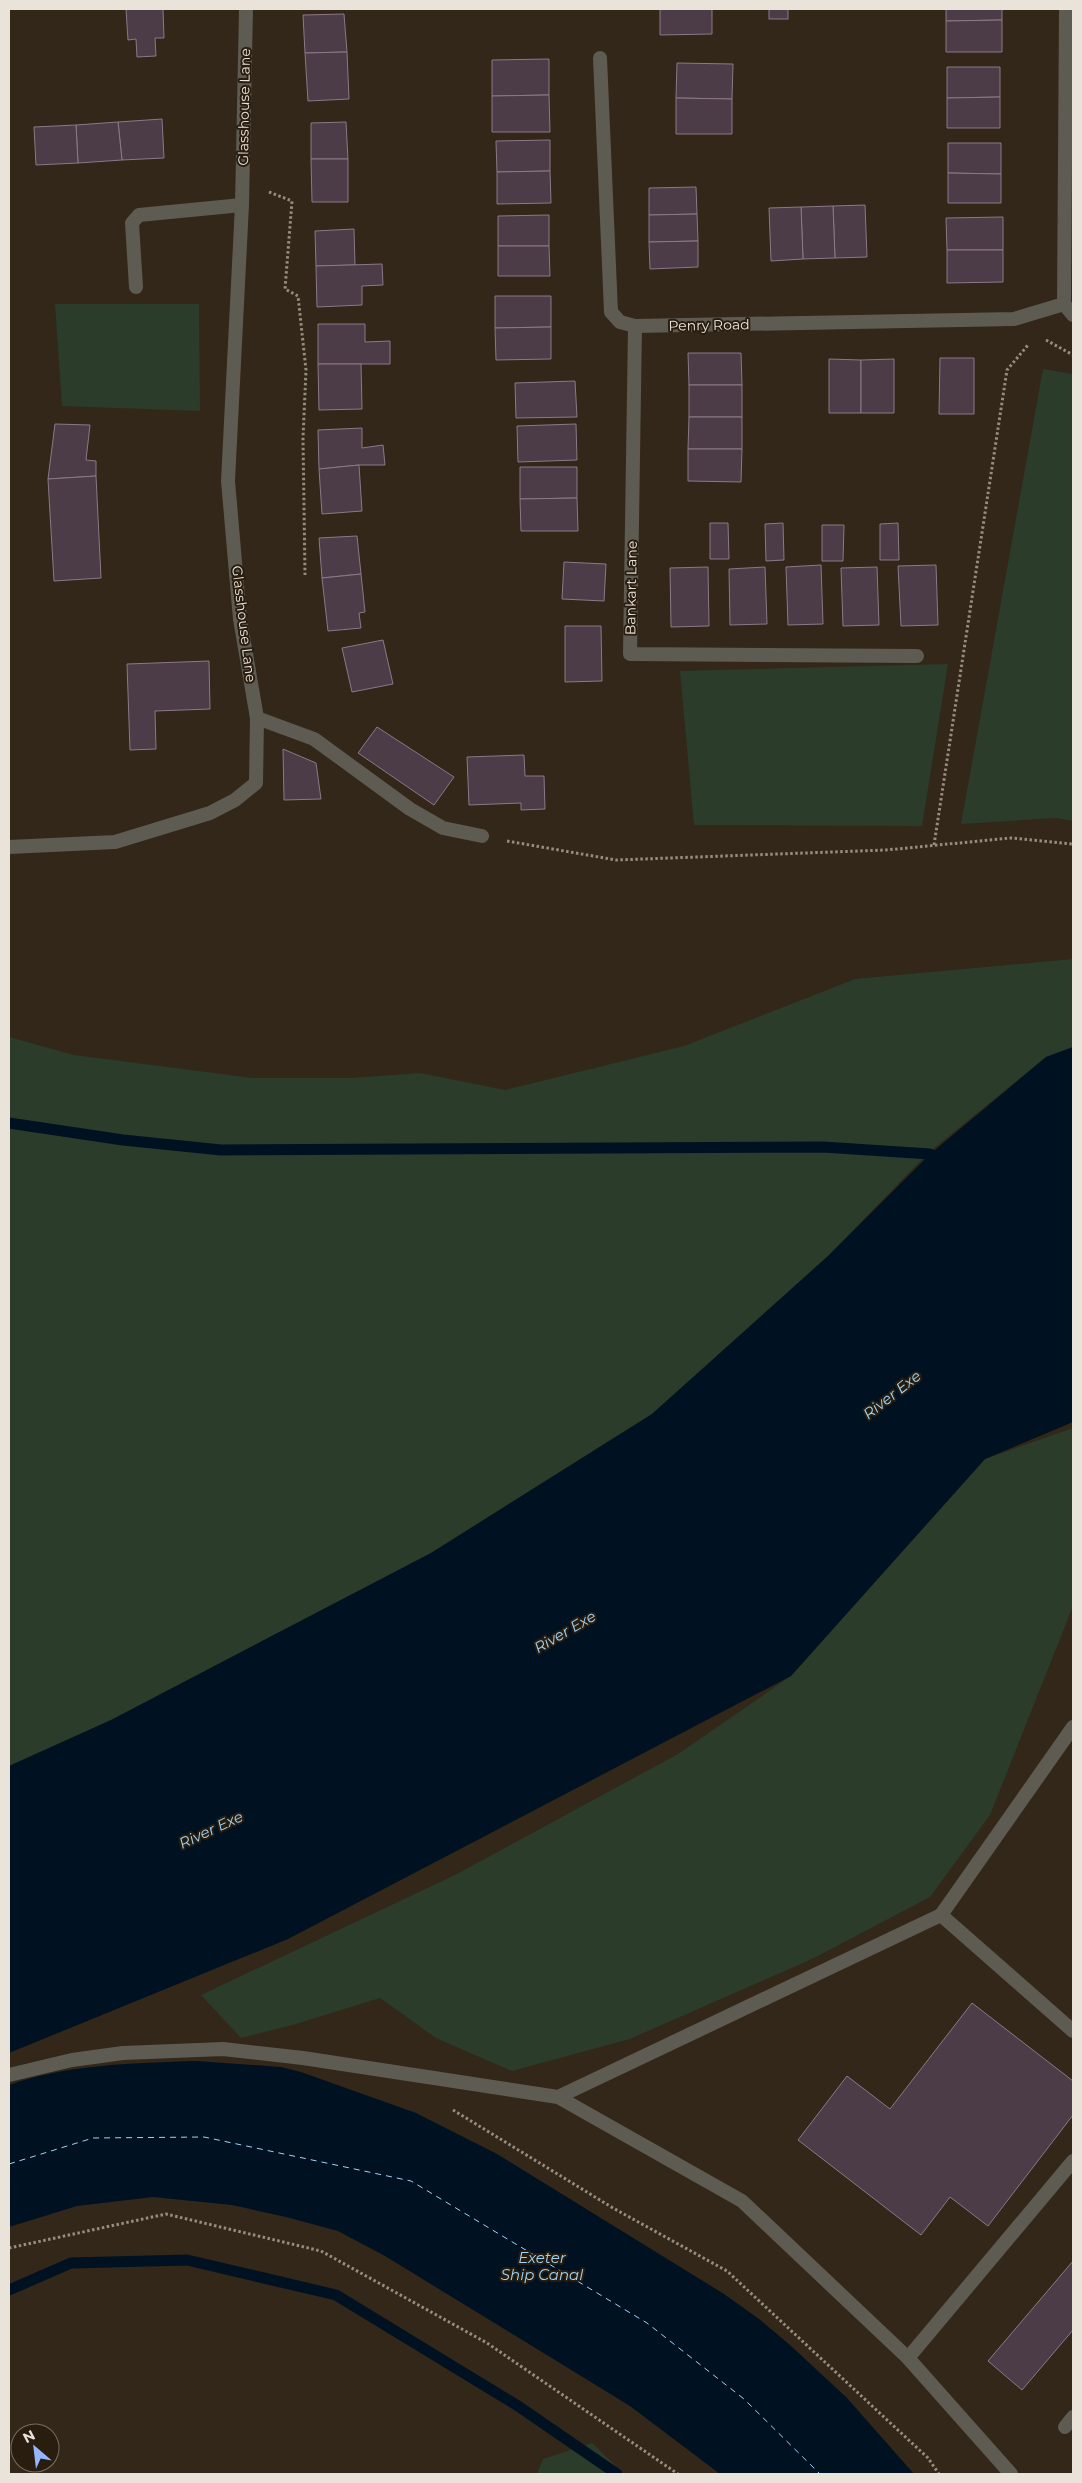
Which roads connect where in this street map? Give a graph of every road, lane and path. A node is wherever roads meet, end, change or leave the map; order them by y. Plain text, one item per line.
1 (246, 9) edge
2 (1066, 9) edge
3 (600, 58) dead end
4 (242, 180) junction
5 (242, 205) junction
6 (136, 287) dead end
7 (1064, 304) junction
8 (1073, 315) edge
9 (635, 326) junction
10 (1039, 341) dead end
11 (1029, 344) dead end
12 (1073, 355) edge
13 (305, 575) dead end
14 (917, 656) dead end
15 (257, 718) junction
16 (482, 836) joint
17 (1073, 844) edge
18 (934, 845) junction
19 (9, 848) edge
20 (1073, 1727) edge
21 (941, 1916) junction
22 (1073, 2032) edge
23 (9, 2075) edge
24 (558, 2097) junction
25 (452, 2110) dead end
26 (1073, 2161) edge
27 (9, 2248) edge
28 (908, 2358) junction
29 (678, 2474) edge
30 (939, 2474) edge
31 (1011, 2474) edge

1 - 4 street, Glasshouse Lane
2 - 7 street
3 - 9 street, Penry Road
4 - 5 street, Glasshouse Lane
4 - 13 path
5 - 6 street
5 - 15 street, Glasshouse Lane
7 - 8 street
7 - 9 street, Penry Road
9 - 14 street, Bankart Lane
10 - 12 path
11 - 18 path
15 - 16 street
15 - 19 street, Glasshouse Lane
16 - 18 path
17 - 18 path
20 - 21 street
21 - 22 street
21 - 24 street
23 - 24 street
24 - 28 street
25 - 30 path
26 - 28 street
27 - 29 path
28 - 31 street

